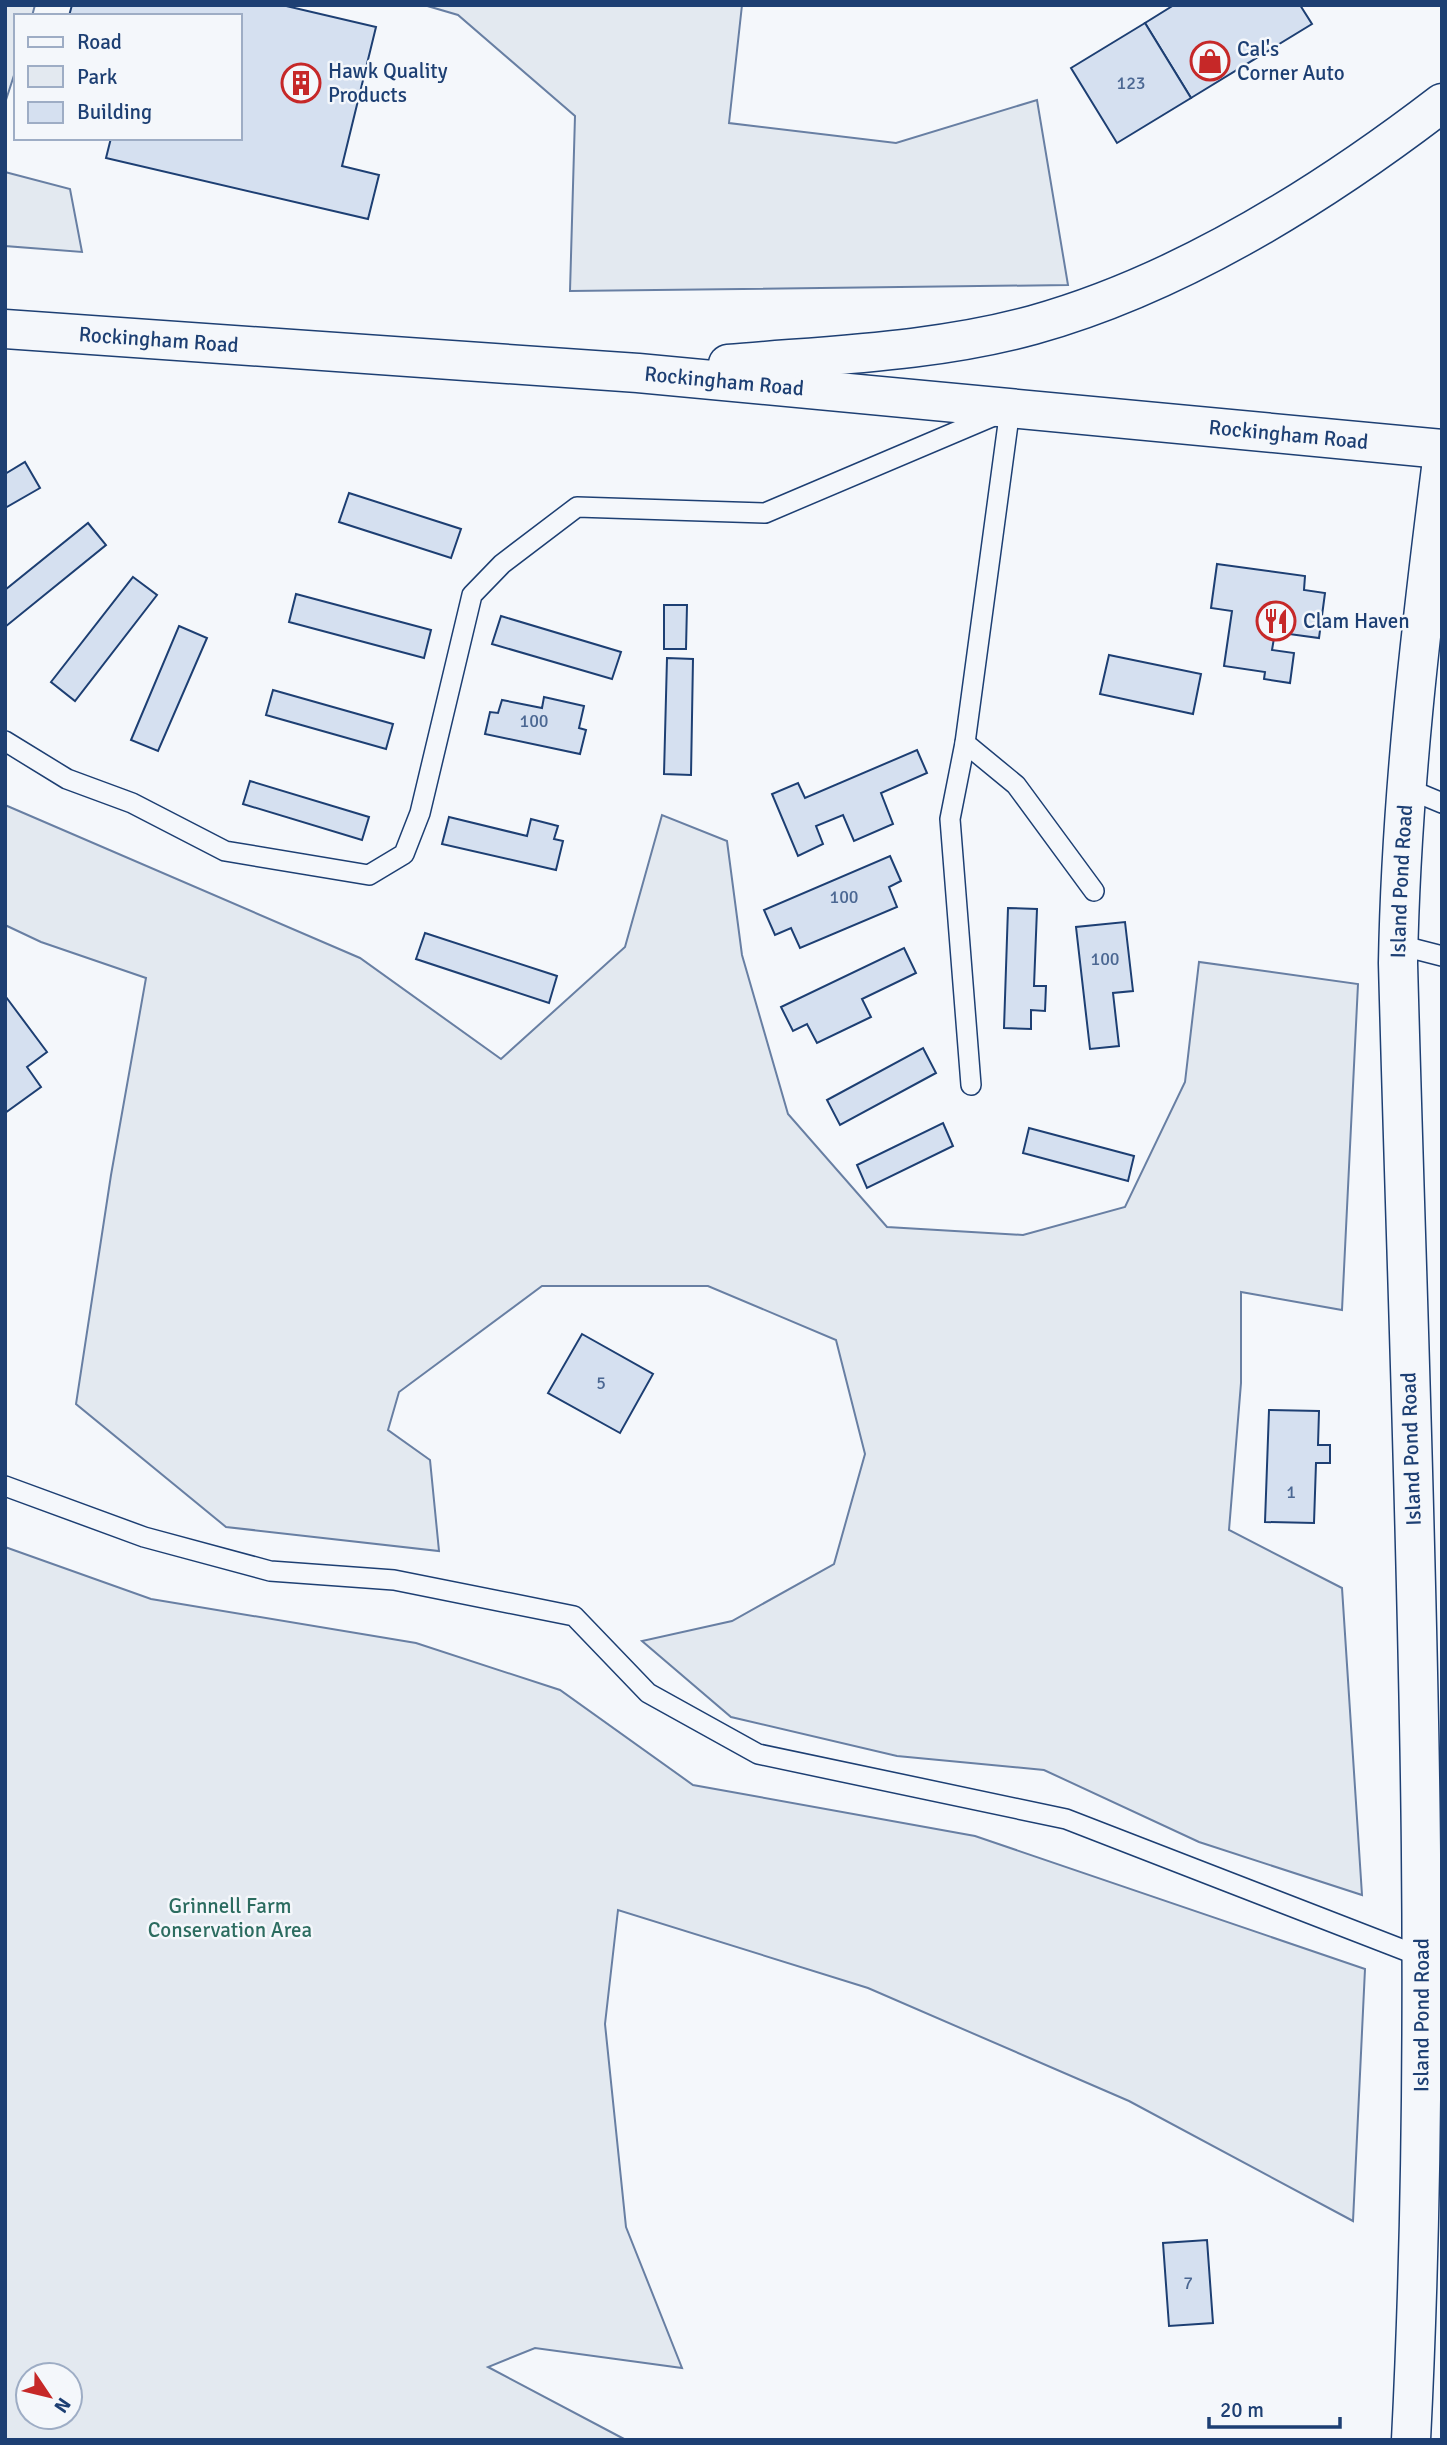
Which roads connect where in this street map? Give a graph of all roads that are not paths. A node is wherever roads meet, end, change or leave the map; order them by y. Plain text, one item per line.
1 (1442, 103) edge
2 (5, 329) edge
3 (638, 373) junction
4 (1010, 409) junction
5 (1442, 449) edge
6 (1442, 460) edge
7 (5, 741) edge
8 (965, 743) junction
9 (1406, 788) junction
10 (1442, 803) edge
11 (1094, 891) dead end
12 (1398, 945) junction
13 (1442, 956) edge
14 (971, 1085) dead end
15 (5, 1486) edge
16 (1422, 1957) junction
17 (1411, 2440) edge

1 - 3 main road
2 - 3 main road, Rockingham Road
3 - 4 main road, Rockingham Road
4 - 5 main road, Rockingham Road
4 - 7 lane
4 - 8 lane
6 - 9 main road, Island Pond Road
8 - 11 lane
8 - 14 lane
9 - 10 lane
9 - 12 main road, Island Pond Road
12 - 13 lane
12 - 16 main road, Island Pond Road
15 - 16 lane
16 - 17 main road, Island Pond Road

